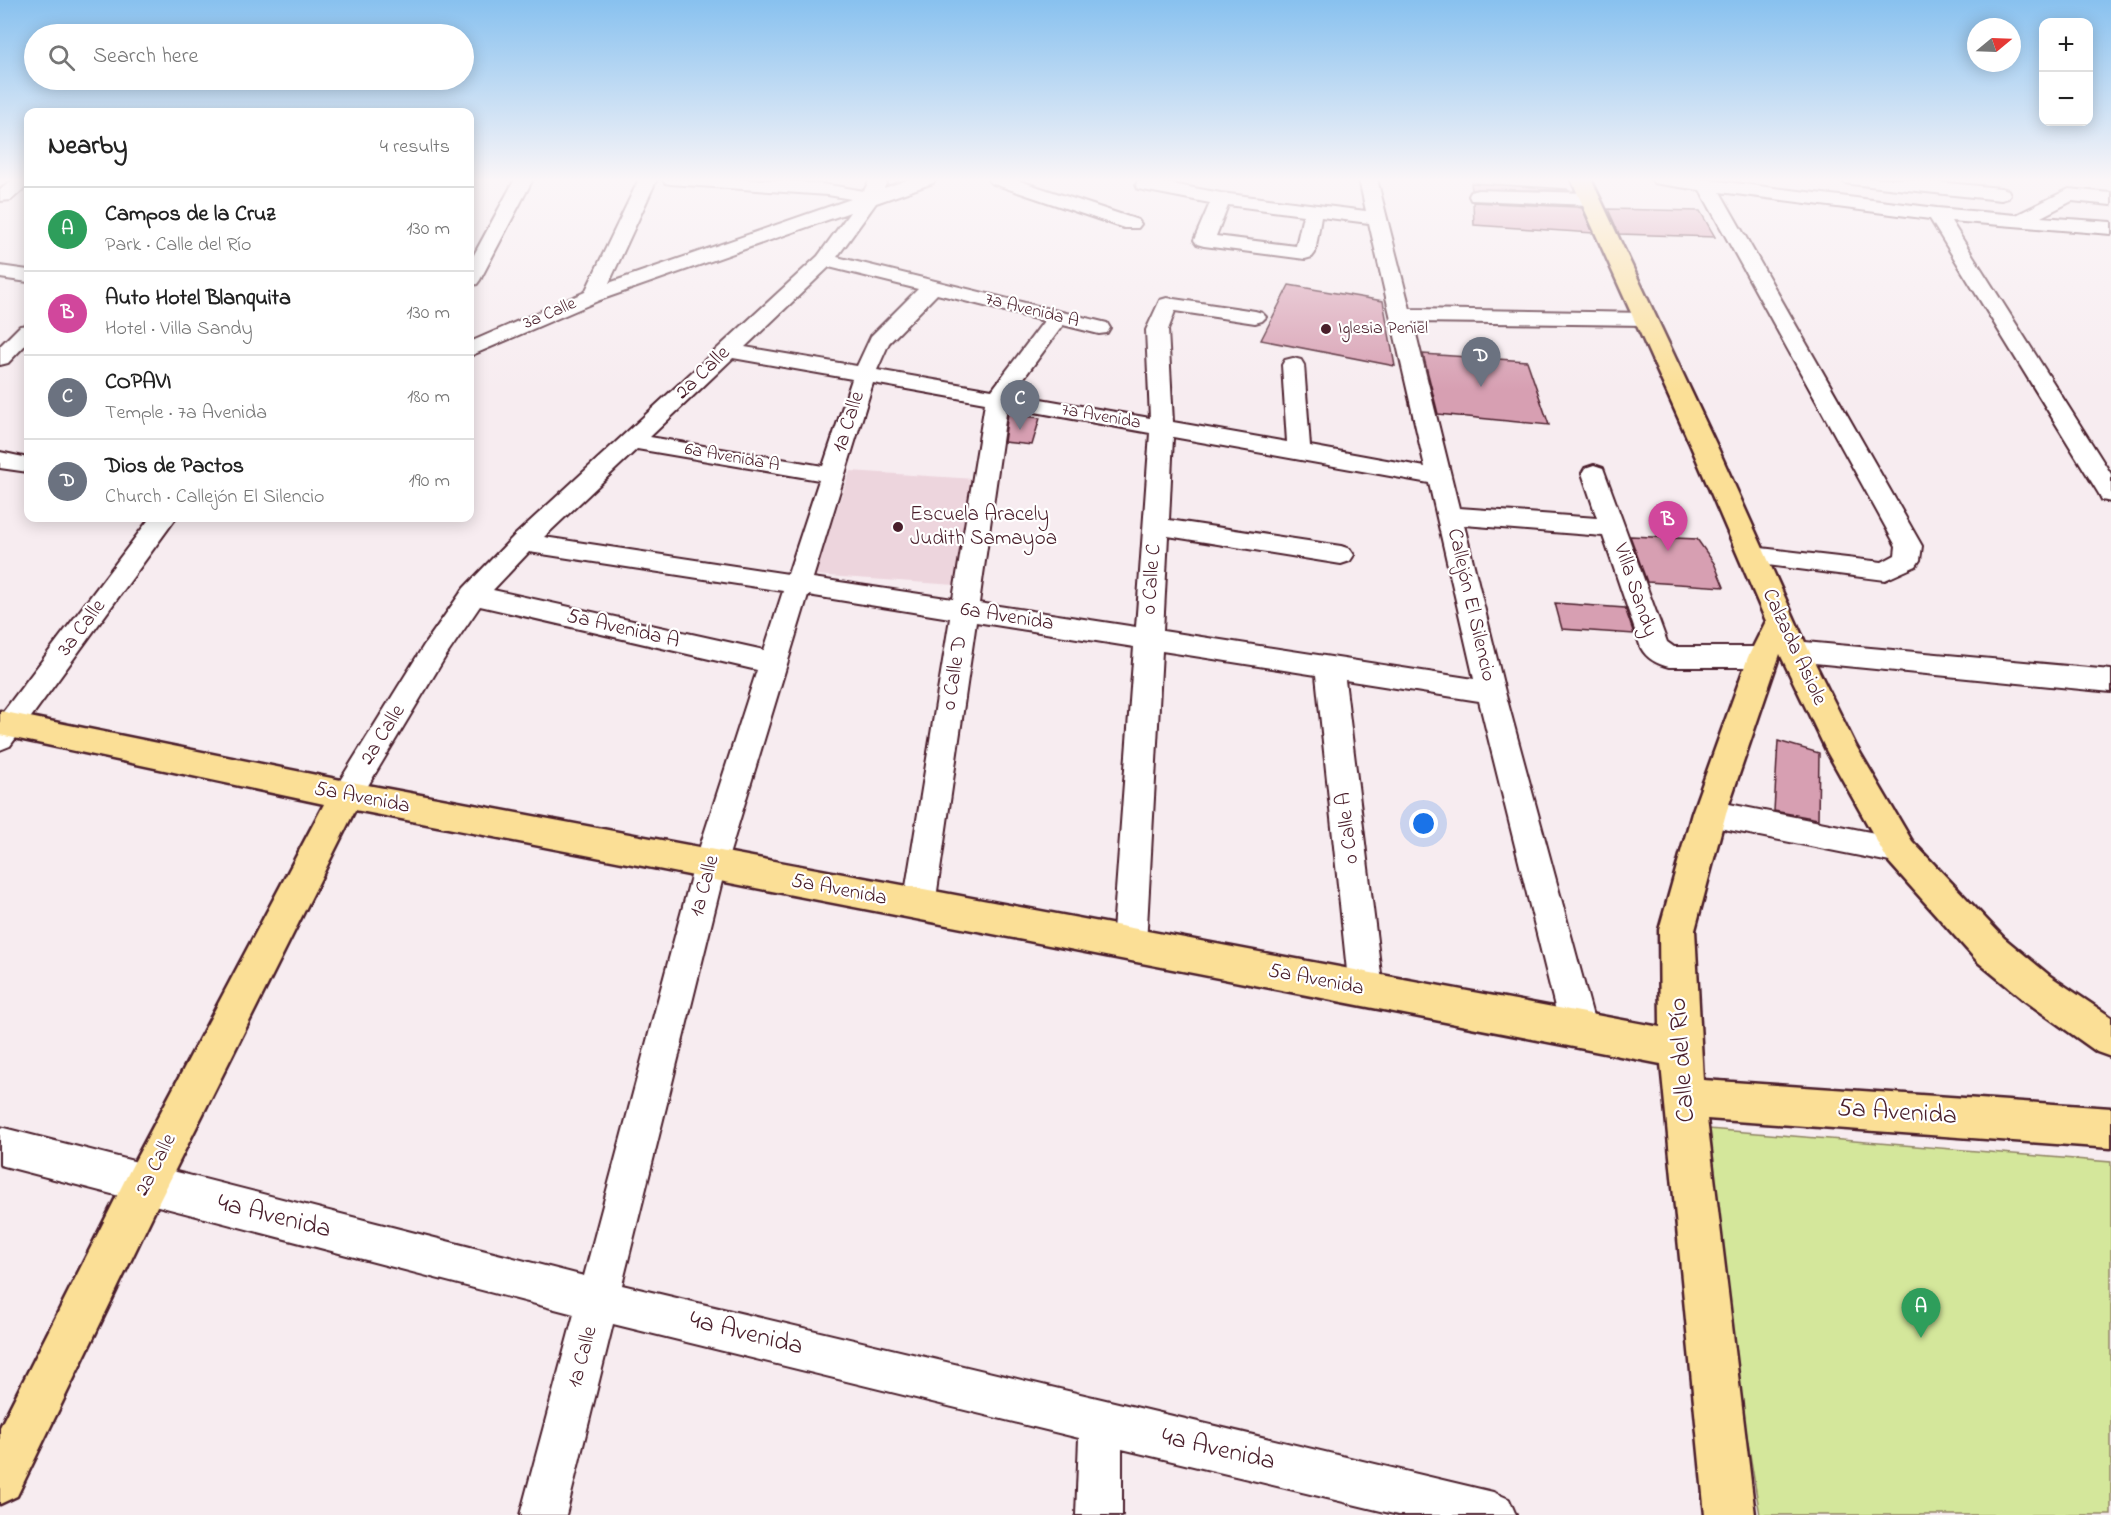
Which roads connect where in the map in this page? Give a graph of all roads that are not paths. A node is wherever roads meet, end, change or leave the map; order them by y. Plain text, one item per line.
1 (486, 250) edge
2 (615, 250) edge
3 (713, 250) edge
4 (832, 250) edge
5 (1279, 250) edge
6 (1306, 250) edge
7 (1384, 250) edge
8 (1614, 250) edge
9 (1743, 250) edge
10 (1959, 250) edge
11 (825, 260) junction
12 (0, 272) edge
13 (474, 273) edge
14 (24, 275) edge
15 (933, 286) junction
16 (593, 296) junction
17 (1400, 315) junction
18 (1255, 316) dead end
19 (1058, 317) junction
20 (1646, 319) junction
21 (1100, 328) dead end
22 (474, 332) edge
23 (24, 335) edge
24 (500, 335) junction
25 (474, 348) edge
26 (727, 350) junction
27 (0, 358) edge
28 (1293, 365) dead end
29 (864, 375) junction
30 (997, 399) junction
31 (1162, 428) junction
32 (632, 441) junction
33 (1299, 452) junction
34 (0, 460) edge
35 (24, 464) edge
36 (1594, 472) dead end
37 (832, 475) junction
38 (1440, 477) junction
39 (2111, 494) edge
40 (1449, 516) junction
41 (160, 522) edge
42 (1156, 526) junction
43 (1614, 528) junction
44 (523, 542) junction
45 (1341, 555) dead end
46 (1752, 556) junction
47 (798, 584) junction
48 (473, 595) junction
49 (964, 611) junction
50 (1149, 639) junction
51 (1779, 643) junction
52 (774, 663) junction
53 (1329, 666) junction
54 (2111, 681) edge
55 (1491, 692) junction
56 (3, 728) edge
57 (346, 795) junction
58 (1709, 813) junction
59 (1900, 852) junction
60 (710, 865) junction
61 (919, 905) junction
62 (1129, 945) junction
63 (1366, 990) junction
64 (1579, 1030) junction
65 (2111, 1040) edge
66 (1680, 1049) junction
67 (1684, 1098) junction
68 (2111, 1128) edge
69 (0, 1146) edge
70 (145, 1185) junction
71 (599, 1298) junction
72 (1101, 1422) junction
73 (0, 1479) edge
74 (543, 1515) edge
75 (1099, 1515) edge
76 (1493, 1515) edge
77 (1730, 1515) edge

1 - 13 street
2 - 16 street
3 - 16 street, 3a Calle
4 - 11 street, 2a Calle
5 - 6 street
7 - 17 street, Callejón El Silencio
8 - 20 main road, Calzada Asiole
9 - 46 street
10 - 39 street
11 - 15 street, 7a Avenida A
11 - 26 street, 2a Calle
12 - 14 street
15 - 19 street, 7a Avenida A
15 - 29 street, 1a Calle
16 - 24 street, 3a Calle
17 - 20 street
17 - 38 street, Callejón El Silencio
18 - 31 street, 0 Calle C
19 - 21 street, 7a Avenida A
19 - 30 street, 0 Calle D
20 - 46 main road, Calzada Asiole
22 - 24 street
23 - 27 street
24 - 25 street, 3a Calle
26 - 29 street, 7a Avenida
26 - 32 street, 2a Calle
28 - 33 street
29 - 30 street, 7a Avenida
29 - 37 street, 1a Calle
30 - 31 street, 7a Avenida
30 - 49 street, 0 Calle D
31 - 33 street, 7a Avenida
31 - 42 street, 0 Calle C
32 - 37 street, 6a Avenida A
32 - 44 street, 2a Calle
33 - 38 street, 7a Avenida
34 - 35 street
36 - 43 street, Villa Sandy
37 - 47 street, 1a Calle
38 - 40 street, Callejón El Silencio
40 - 43 street, Villa Sandy
40 - 55 street, Callejón El Silencio
41 - 56 street, 3a Calle
42 - 45 street
42 - 50 street, 0 Calle C
43 - 51 street, Villa Sandy
44 - 47 street, 6a Avenida
44 - 48 street, 2a Calle
46 - 51 main road, Calzada Asiole
47 - 49 street, 6a Avenida
47 - 52 street, 1a Calle
48 - 52 street, 5a Avenida A
48 - 57 street, 2a Calle
49 - 50 street, 6a Avenida
49 - 61 street, 0 Calle D
50 - 53 street, 6a Avenida
50 - 62 street, 0 Calle C
51 - 54 street, Villa Sandy
51 - 58 main road, Calle del Río
51 - 59 main road, Calzada Asiole
52 - 60 street, 1a Calle
53 - 55 street, 6a Avenida
53 - 63 street, 0 Calle A
55 - 64 street, Callejón El Silencio
56 - 57 main road, 5a Avenida
57 - 60 main road, 5a Avenida
57 - 70 main road, 2a Calle
58 - 59 street
58 - 66 main road, Calle del Río
59 - 65 main road, Calzada Asiole
60 - 61 main road, 5a Avenida
60 - 71 street, 1a Calle
61 - 62 main road, 5a Avenida
62 - 63 main road, 5a Avenida
63 - 64 main road, 5a Avenida
64 - 66 main road, 5a Avenida
66 - 67 main road, Calle del Río
67 - 68 main road, 5a Avenida
67 - 77 main road, Calle del Río
69 - 70 street, 4a Avenida
70 - 71 street, 4a Avenida
70 - 73 main road, 2a Calle
71 - 72 street, 4a Avenida
71 - 74 street, 1a Calle
72 - 75 street
72 - 76 street, 4a Avenida

